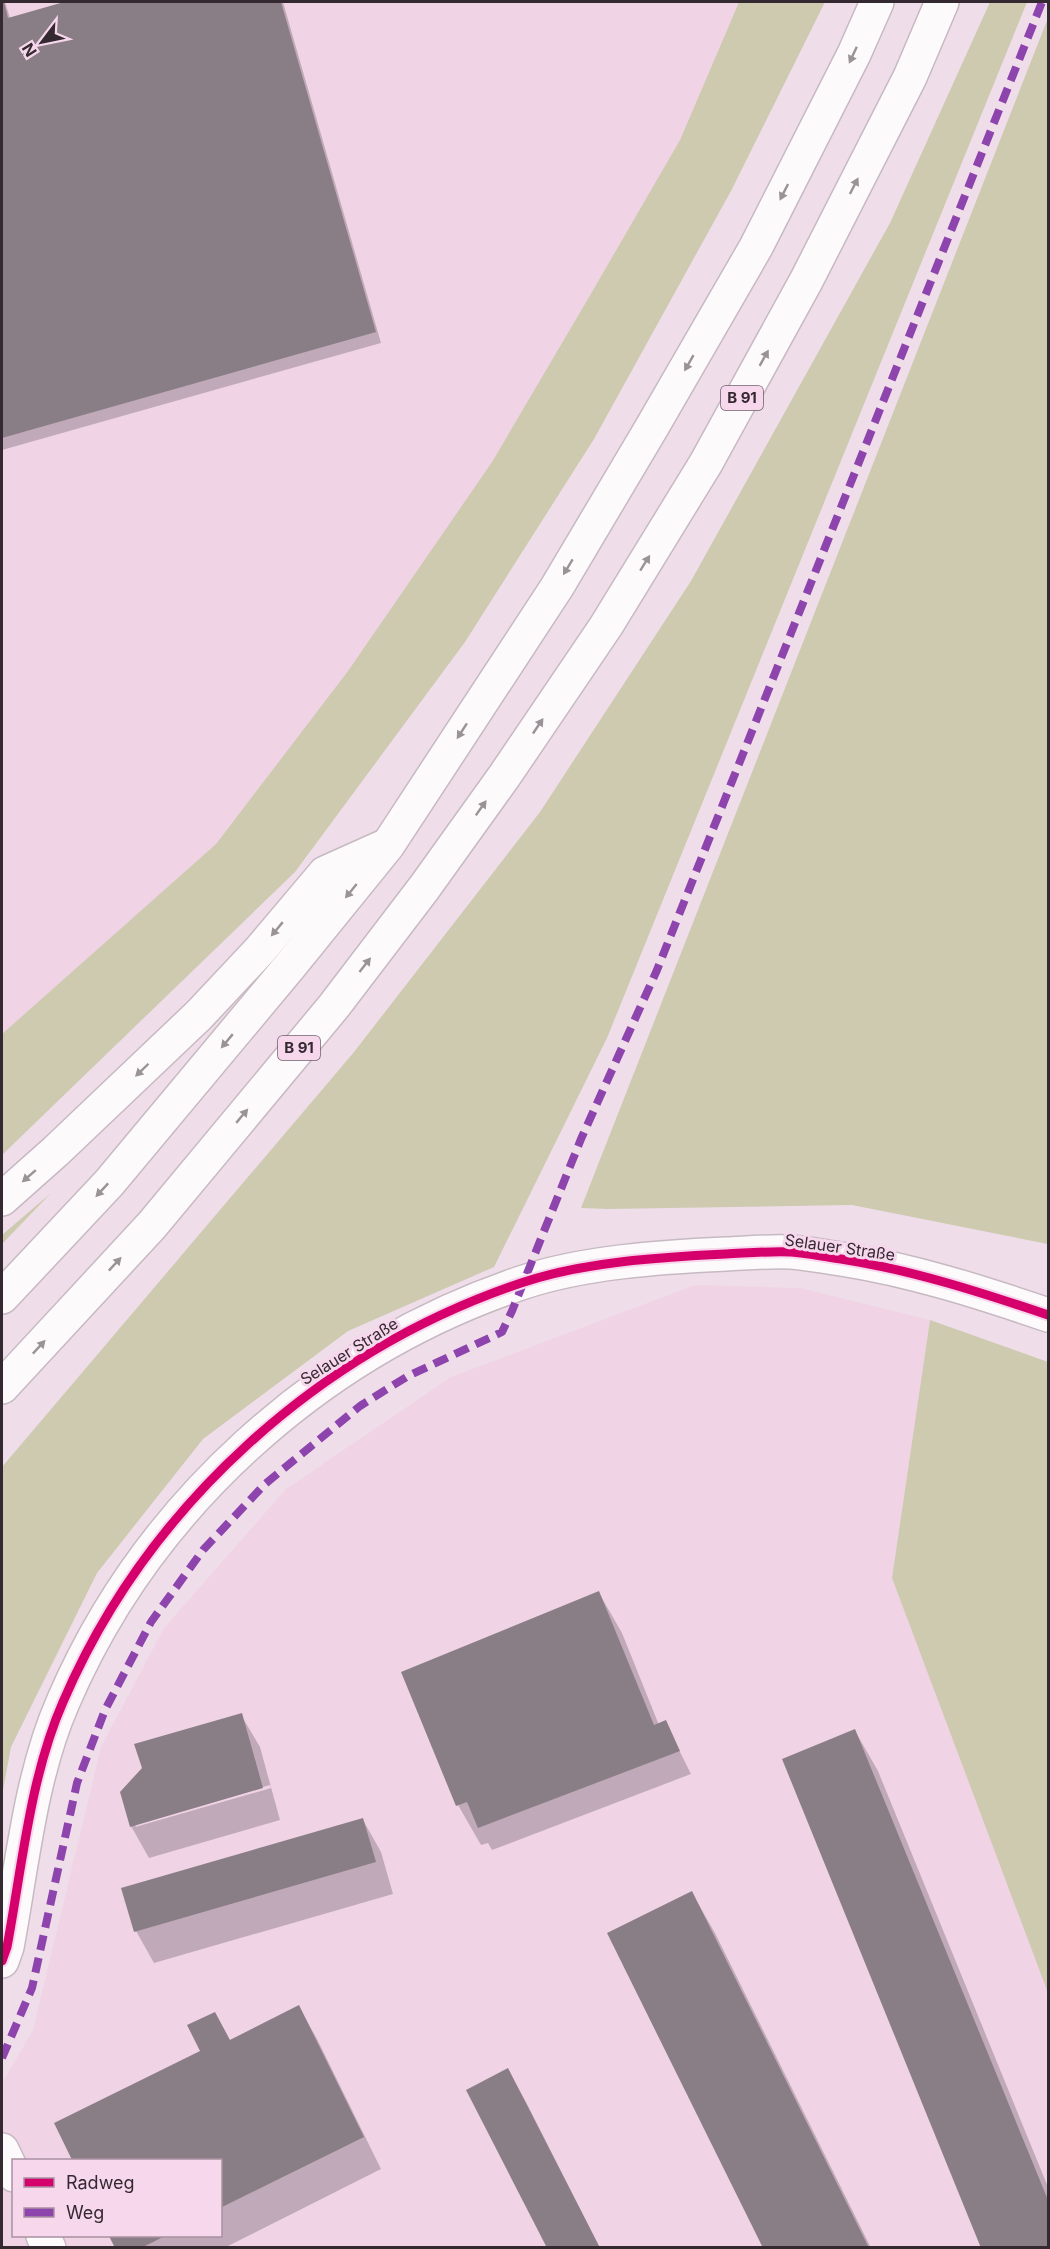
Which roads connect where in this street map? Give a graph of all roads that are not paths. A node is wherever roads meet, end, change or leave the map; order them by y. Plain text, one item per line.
1 (877, 2) edge
2 (942, 2) edge
3 (388, 845) junction
4 (2, 1199) edge
5 (2, 1297) edge
6 (1048, 1315) edge
7 (2, 1387) edge
8 (2, 1961) edge
9 (2, 2150) edge
10 (12, 2171) edge

1 -> 3 main road
7 -> 2 main road, B 91
3 -> 4 main road
3 -> 5 main road
6 - 8 main road, Selauer Straße
9 - 10 main road

